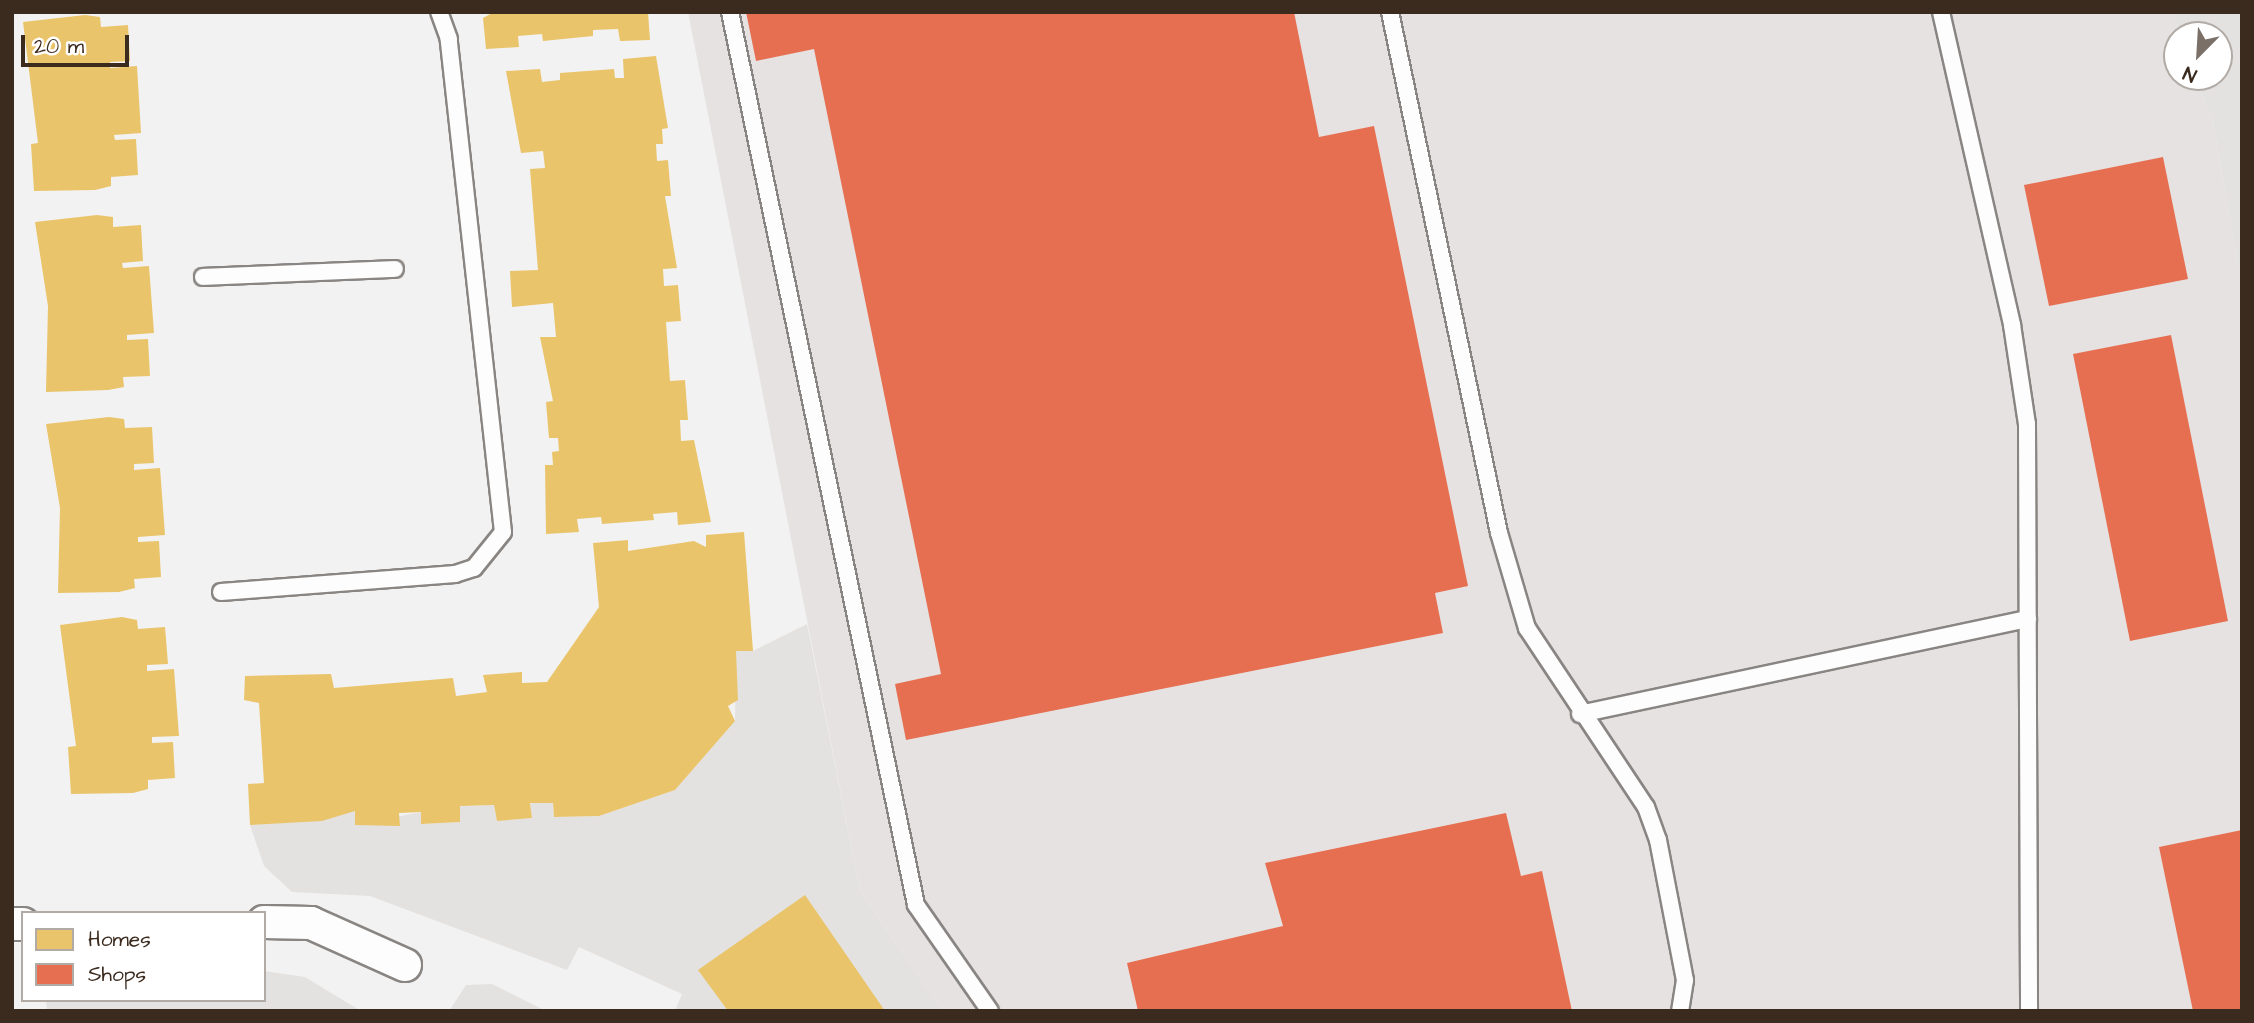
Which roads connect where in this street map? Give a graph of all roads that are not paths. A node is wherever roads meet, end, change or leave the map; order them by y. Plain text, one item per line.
1 (439, 12) edge
2 (730, 12) edge
3 (1390, 12) edge
4 (1941, 12) edge
5 (395, 269) dead end
6 (203, 277) dead end
7 (221, 592) dead end
8 (2028, 620) junction
9 (1580, 714) junction
10 (266, 922) edge
11 (405, 965) dead end
12 (990, 1011) edge
13 (1680, 1011) edge
14 (2029, 1011) edge

1 - 7 lane
2 - 12 lane
3 - 9 lane
4 - 8 lane
5 - 6 lane
8 - 9 lane
8 - 14 lane
9 - 13 lane
10 - 11 street

